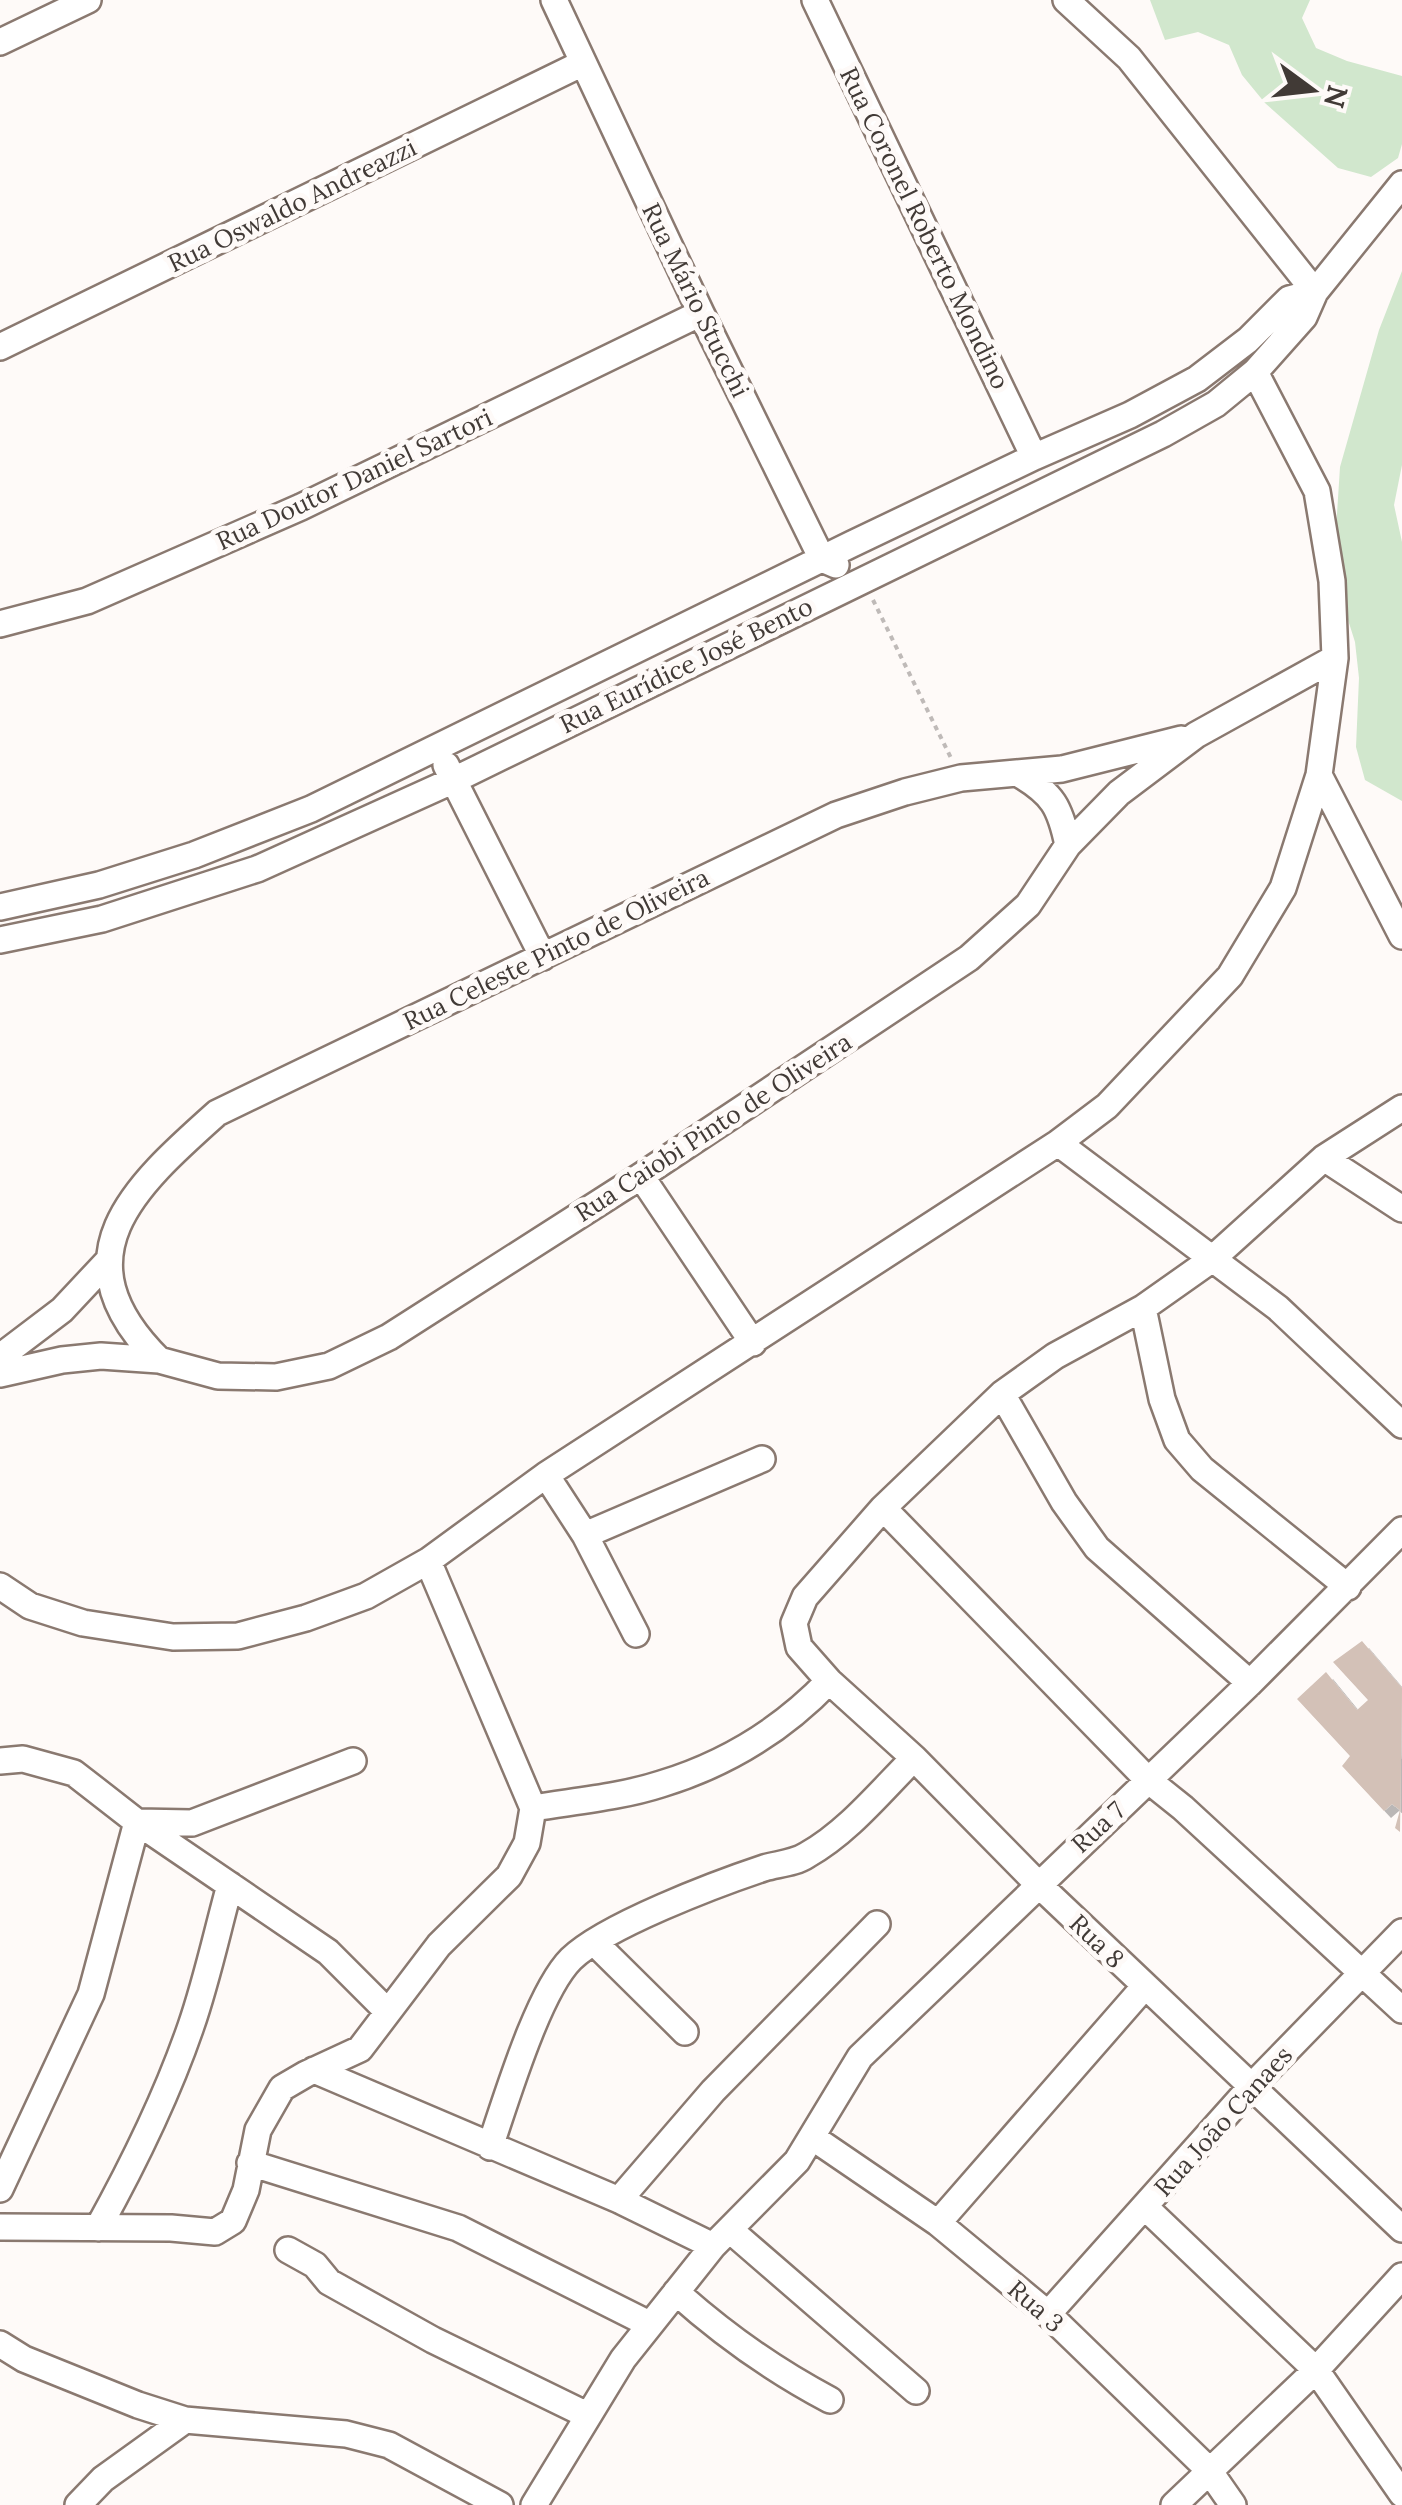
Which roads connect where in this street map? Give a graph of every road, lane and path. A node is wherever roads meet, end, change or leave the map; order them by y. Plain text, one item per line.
1 (88, 0) edge
2 (554, 0) edge
3 (815, 0) edge
4 (1066, 0) edge
5 (0, 42) edge
6 (584, 62) junction
7 (1402, 184) edge
8 (1314, 292) junction
9 (701, 313) junction
10 (0, 347) edge
11 (1255, 372) junction
12 (1034, 456) junction
13 (822, 559) junction
14 (862, 578) junction
15 (0, 624) edge
16 (1335, 658) junction
17 (1196, 735) junction
18 (438, 750) junction
19 (1019, 774) junction
20 (1318, 775) junction
21 (961, 778) junction
22 (454, 780) junction
23 (1068, 845) junction
24 (0, 907) edge
25 (1402, 936) edge
26 (0, 940) edge
27 (543, 957) junction
28 (1402, 1108) edge
29 (1058, 1143) junction
30 (1324, 1158) junction
31 (641, 1176) junction
32 (1402, 1209) edge
33 (1211, 1260) junction
34 (107, 1262) junction
35 (1144, 1308) junction
36 (753, 1343) junction
37 (0, 1356) edge
38 (159, 1360) junction
39 (0, 1374) edge
40 (1002, 1394) junction
41 (1402, 1426) edge
42 (762, 1459) dead end
43 (546, 1475) junction
44 (884, 1508) junction
45 (1402, 1530) edge
46 (586, 1535) junction
47 (428, 1562) junction
48 (0, 1586) edge
49 (1348, 1587) junction
50 (636, 1634) dead end
51 (830, 1681) junction
52 (1250, 1683) junction
53 (914, 1758) junction
54 (353, 1761) dead end
55 (0, 1762) edge
56 (1148, 1780) junction
57 (533, 1808) junction
58 (137, 1822) junction
59 (1038, 1884) junction
60 (230, 1885) junction
61 (877, 1924) dead end
62 (1402, 1932) edge
63 (594, 1942) junction
64 (1360, 1974) junction
65 (1145, 1986) junction
66 (1402, 2010) edge
67 (387, 2011) junction
68 (685, 2032) dead end
69 (314, 2070) junction
70 (1251, 2087) junction
71 (812, 2137) junction
72 (490, 2147) junction
73 (250, 2164) junction
74 (0, 2188) edge
75 (619, 2200) junction
76 (1145, 2206) junction
77 (938, 2223) junction
78 (0, 2227) edge
79 (98, 2228) junction
80 (1402, 2229) edge
81 (721, 2238) junction
82 (288, 2250) dead end
83 (1402, 2276) edge
84 (676, 2292) junction
85 (1048, 2314) junction
86 (649, 2324) junction
87 (0, 2344) edge
88 (1316, 2370) junction
89 (916, 2392) dead end
90 (830, 2400) dead end
91 (586, 2414) junction
92 (185, 2420) junction
93 (1208, 2469) junction
94 (1402, 2494) edge
95 (78, 2505) edge
96 (500, 2505) edge
97 (534, 2505) edge
98 (1174, 2505) edge
99 (1234, 2505) edge

1 - 5 street
2 - 6 street, Rua Mário Stucchi
3 - 12 street, Rua Coronel Roberto Mondino
4 - 8 street
6 - 9 street, Rua Mário Stucchi
6 - 10 street, Rua Oswaldo Andreazzi
7 - 8 street, Rua Eurídice José Bento
8 - 11 street, Rua Eurídice José Bento
8 - 12 street, Rua Eurídice José Bento
9 - 13 street, Rua Mário Stucchi
9 - 15 street, Rua Doutor Daniel Sartori
11 - 14 street, Rua Eurídice José Bento
11 - 16 street
12 - 13 street, Rua Eurídice José Bento
13 - 14 street
13 - 18 street, Rua Eurídice José Bento
14 - 21 path
14 - 22 street, Rua Eurídice José Bento
16 - 17 street, Rua Caiobi Pinto de Oliveira
16 - 20 street
17 - 19 street, Rua Celeste Pinto de Oliveira
17 - 23 street, Rua Caiobi Pinto de Oliveira
18 - 22 street
18 - 24 street, Rua Eurídice José Bento
19 - 21 street, Rua Celeste Pinto de Oliveira
19 - 23 street
20 - 25 street
20 - 29 street
21 - 27 street, Rua Celeste Pinto de Oliveira
22 - 26 street, Rua Eurídice José Bento
22 - 27 street
23 - 31 street, Rua Caiobi Pinto de Oliveira
27 - 34 street, Rua Celeste Pinto de Oliveira
28 - 30 street
29 - 33 street
29 - 36 street
30 - 32 street
30 - 33 street
31 - 36 street
31 - 38 street, Rua Caiobi Pinto de Oliveira
33 - 35 street
33 - 41 street
34 - 37 street
34 - 38 street
35 - 40 street
35 - 49 street
36 - 43 street
38 - 39 street, Rua Caiobi Pinto de Oliveira
40 - 44 street
40 - 52 street
42 - 46 street
43 - 46 street
43 - 47 street
44 - 51 street, Rua 8
44 - 56 street
45 - 49 street, Rua 7
46 - 50 street
47 - 48 street
47 - 57 street
49 - 52 street, Rua 7
51 - 53 street, Rua 8
51 - 57 street
52 - 56 street, Rua 7
53 - 59 street, Rua 8
53 - 63 street
54 - 58 street
55 - 58 street
56 - 59 street, Rua 7
56 - 64 street
57 - 67 street
58 - 60 street
58 - 74 street
59 - 65 street, Rua 8
59 - 71 street, Rua 7
60 - 67 street
60 - 79 street
61 - 75 street
62 - 64 street, Rua João Canaes
63 - 68 street
63 - 72 street
64 - 66 street
64 - 70 street, Rua João Canaes
65 - 70 street, Rua 8
65 - 77 street
67 - 69 street
69 - 72 street
69 - 73 street
70 - 76 street, Rua João Canaes
70 - 80 street, Rua 8
71 - 77 street, Rua 3
71 - 81 street, Rua 7
72 - 75 street
73 - 79 street
73 - 86 street
75 - 81 street
76 - 85 street, Rua João Canaes
76 - 88 street
77 - 85 street, Rua 3
78 - 79 street
81 - 84 street, Rua 7
81 - 89 street
82 - 91 street
83 - 88 street
84 - 86 street, Rua 7
84 - 90 street
85 - 93 street, Rua 3
86 - 91 street, Rua 7
87 - 92 street
88 - 93 street
88 - 94 street
91 - 97 street, Rua 7
92 - 95 street
92 - 96 street
93 - 98 street
93 - 99 street, Rua 3

